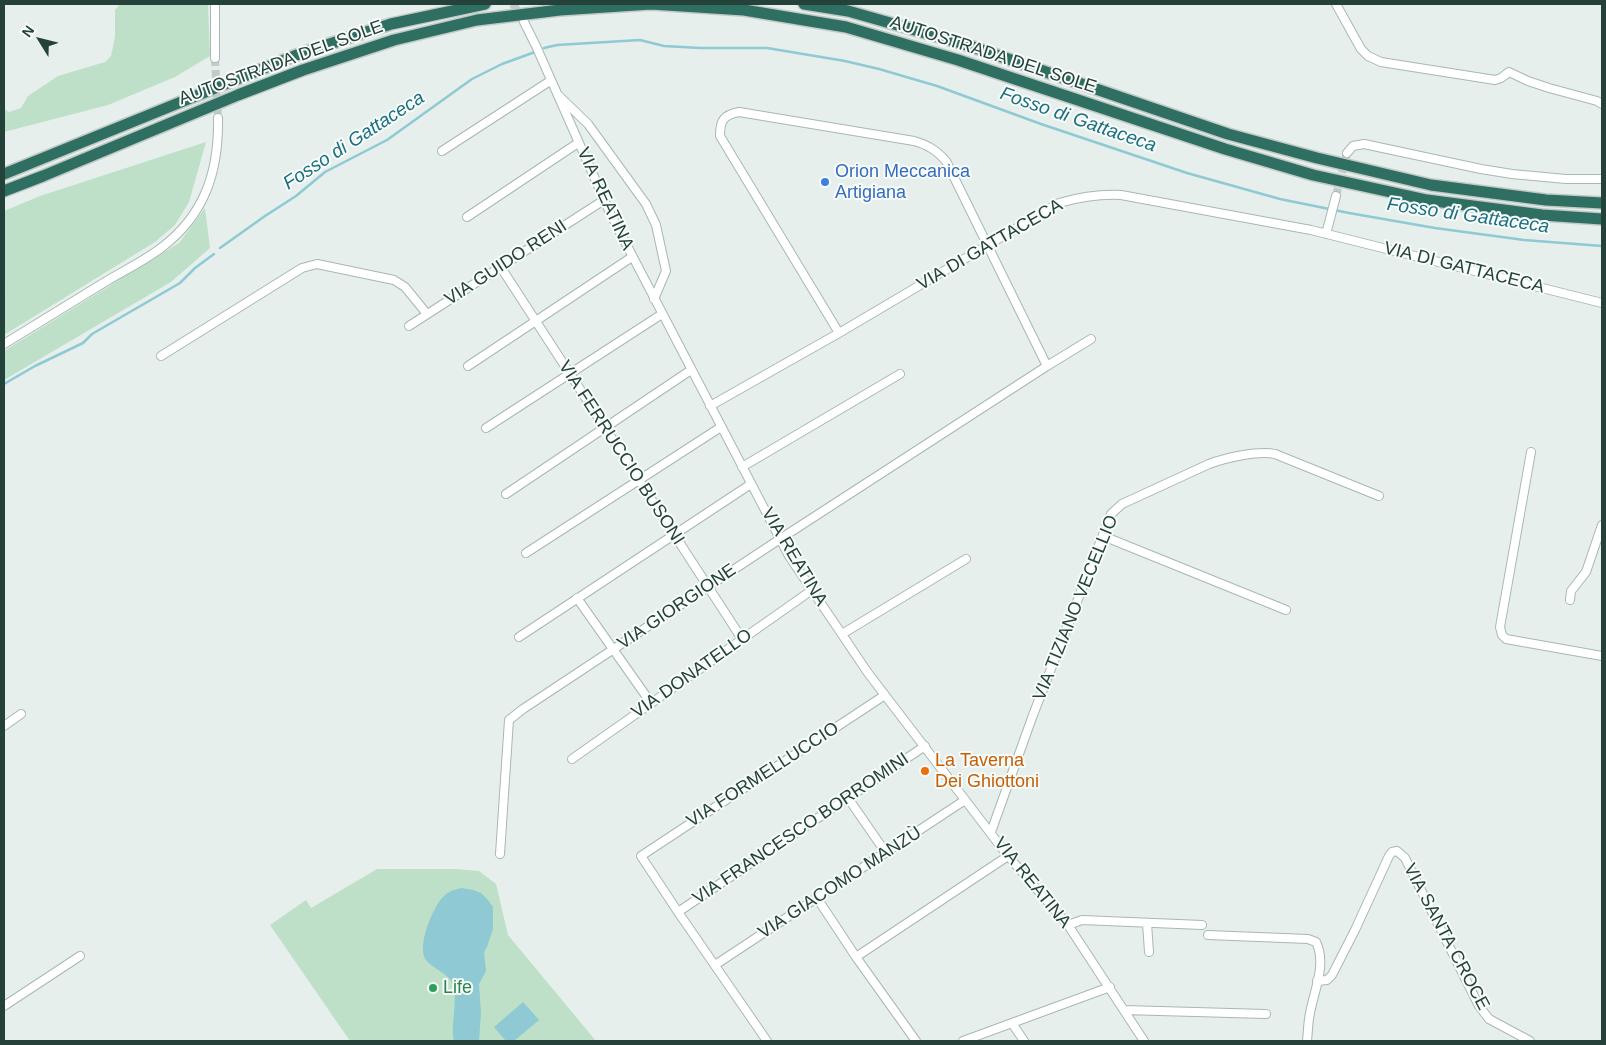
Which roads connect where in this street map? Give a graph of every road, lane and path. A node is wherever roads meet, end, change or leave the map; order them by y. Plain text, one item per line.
1 (215, 4) edge
2 (485, 4) edge
3 (804, 4) edge
4 (1336, 4) edge
5 (524, 22) tunnel mouth
6 (215, 58) tunnel mouth
7 (550, 81) junction
8 (556, 93) junction
9 (1602, 104) edge
10 (218, 118) tunnel mouth
11 (578, 143) junction
12 (442, 151) dead end
13 (1347, 153) dead end
14 (4, 174) edge
15 (1602, 179) edge
16 (4, 191) edge
17 (1336, 196) tunnel mouth
18 (604, 200) junction
19 (1602, 203) edge
20 (467, 217) dead end
21 (1602, 219) edge
22 (1326, 234) junction
23 (987, 246) junction
24 (632, 257) junction
25 (500, 266) junction
26 (654, 299) junction
27 (1602, 303) edge
28 (427, 314) junction
29 (662, 314) junction
30 (536, 321) junction
31 (409, 326) dead end
32 (839, 333) junction
33 (1091, 339) dead end
34 (4, 344) edge
35 (161, 356) dead end
36 (468, 366) dead end
37 (1047, 366) junction
38 (691, 370) junction
39 (570, 374) junction
40 (900, 374) dead end
41 (710, 406) junction
42 (721, 427) junction
43 (486, 428) dead end
44 (605, 428) junction
45 (1531, 452) dead end
46 (742, 467) junction
47 (639, 480) junction
48 (751, 484) junction
49 (506, 494) dead end
50 (1379, 496) dead end
51 (1602, 525) edge
52 (674, 534) junction
53 (1103, 536) junction
54 (780, 538) junction
55 (526, 553) dead end
56 (966, 559) dead end
57 (708, 587) junction
58 (812, 590) junction
59 (577, 598) junction
60 (1570, 600) dead end
61 (1286, 610) dead end
62 (842, 634) junction
63 (519, 637) dead end
64 (742, 639) junction
65 (613, 650) junction
66 (1602, 656) edge
67 (885, 695) junction
68 (651, 703) junction
69 (21, 714) dead end
70 (4, 726) edge
71 (925, 746) junction
72 (572, 759) dead end
73 (848, 798) junction
74 (965, 800) junction
75 (991, 832) junction
76 (886, 853) junction
77 (500, 854) dead end
78 (1008, 856) junction
79 (817, 898) junction
80 (678, 912) junction
81 (1147, 923) junction
82 (1068, 925) junction
83 (1202, 926) dead end
84 (1208, 935) dead end
85 (1149, 952) dead end
86 (80, 956) dead end
87 (856, 957) junction
88 (714, 965) junction
89 (1317, 981) junction
90 (1110, 987) junction
91 (4, 1006) edge
92 (1124, 1010) junction
93 (1266, 1014) dead end
94 (1012, 1023) junction
95 (767, 1041) edge
96 (916, 1041) edge
97 (962, 1041) edge
98 (1024, 1041) edge
99 (1144, 1041) edge
100 (1307, 1041) edge
101 (1530, 1041) edge

1 - 6 street
2 - 14 highway, AUTOSTRADA DEL SOLE
3 - 19 highway, AUTOSTRADA DEL SOLE
4 - 9 street
5 - 7 street, VIA REATINA
7 - 8 street, VIA REATINA
7 - 12 street
8 - 11 street, VIA REATINA
8 - 26 street
10 - 34 street
11 - 18 street, VIA REATINA
11 - 20 street
13 - 15 street
16 - 21 highway, AUTOSTRADA DEL SOLE
17 - 22 street
18 - 24 street, VIA REATINA
18 - 25 street, VIA GUIDO RENI
22 - 23 street, VIA DI GATTACECA
22 - 27 street, VIA DI GATTACECA
23 - 32 street, VIA DI GATTACECA
23 - 32 street
23 - 37 street
24 - 26 street, VIA REATINA
24 - 30 street
25 - 28 street, VIA GUIDO RENI
25 - 30 street, VIA FERRUCCIO BUSONI
26 - 29 street, VIA REATINA
28 - 31 street, VIA GUIDO RENI
28 - 35 street
29 - 38 street, VIA REATINA
29 - 39 street
30 - 36 street
30 - 39 street, VIA FERRUCCIO BUSONI
32 - 41 street, VIA DI GATTACECA
33 - 37 street, VIA GIORGIONE
37 - 54 street, VIA GIORGIONE
38 - 41 street, VIA REATINA
38 - 44 street
39 - 43 street
39 - 44 street, VIA FERRUCCIO BUSONI
40 - 46 street
41 - 42 street, VIA REATINA
42 - 46 street, VIA REATINA
42 - 47 street
44 - 47 street, VIA FERRUCCIO BUSONI
44 - 49 street
45 - 66 street
46 - 48 street, VIA REATINA
47 - 52 street, VIA FERRUCCIO BUSONI
47 - 55 street
48 - 52 street
48 - 54 street, VIA REATINA
50 - 53 street, VIA TIZIANO VECELLIO
51 - 60 street
52 - 57 street, VIA FERRUCCIO BUSONI
52 - 59 street
53 - 61 street
53 - 75 street, VIA TIZIANO VECELLIO
54 - 57 street, VIA GIORGIONE
54 - 58 street, VIA REATINA
56 - 62 street
57 - 64 street, VIA FERRUCCIO BUSONI
57 - 65 street, VIA GIORGIONE
58 - 62 street, VIA REATINA
58 - 64 street, VIA DONATELLO
59 - 63 street
59 - 65 street
62 - 67 street, VIA REATINA
64 - 68 street, VIA DONATELLO
65 - 68 street
65 - 77 street, VIA GIORGIONE
67 - 71 street, VIA REATINA
67 - 80 street, VIA FORMELLUCCIO
68 - 72 street, VIA DONATELLO
69 - 70 street
71 - 73 street, VIA FRANCESCO BORROMINI
71 - 74 street, VIA REATINA
73 - 76 street
73 - 80 street, VIA FRANCESCO BORROMINI
74 - 75 street, VIA REATINA
74 - 76 street, VIA GIACOMO MANZÙ
75 - 78 street, VIA REATINA
76 - 79 street, VIA GIACOMO MANZÙ
78 - 82 street, VIA REATINA
78 - 87 street
79 - 87 street
79 - 88 street, VIA GIACOMO MANZÙ
80 - 88 street
81 - 82 street
81 - 83 street
81 - 85 street
82 - 90 street, VIA REATINA
84 - 89 street
86 - 91 street
87 - 96 street
88 - 95 street
89 - 100 street
89 - 101 street, VIA SANTA CROCE
90 - 92 street, VIA REATINA
90 - 94 street
92 - 93 street
92 - 99 street, VIA REATINA
94 - 97 street
94 - 98 street

